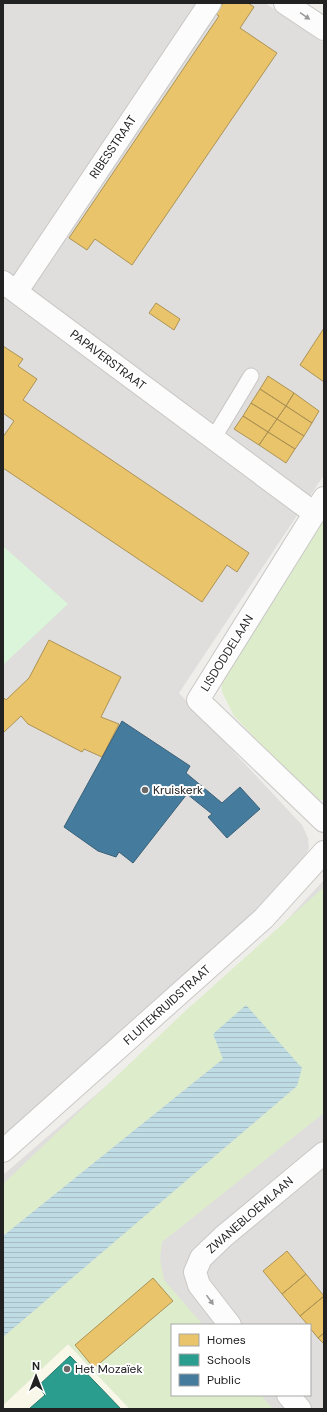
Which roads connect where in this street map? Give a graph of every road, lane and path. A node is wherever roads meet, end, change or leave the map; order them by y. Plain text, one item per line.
1 (210, 3) edge
2 (285, 3) edge
3 (324, 29) edge
4 (10, 287) edge
5 (251, 376) dead end
6 (213, 439) junction
7 (319, 506) edge
8 (324, 821) edge
9 (324, 852) edge
10 (3, 1151) edge
11 (324, 1153) edge
12 (229, 1324) edge
13 (289, 1396) edge
14 (300, 1409) edge

1 - 4 street, RIBESSTRAAT
2 -> 3 street
4 - 6 street, PAPAVERSTRAAT
5 - 6 lane
6 - 7 street, PAPAVERSTRAAT
7 - 8 street, LISDODDELAAN
9 - 10 street, FLUITEKRUIDSTRAAT
11 -> 12 street, ZWANEBLOEMLAAN
13 - 14 street

